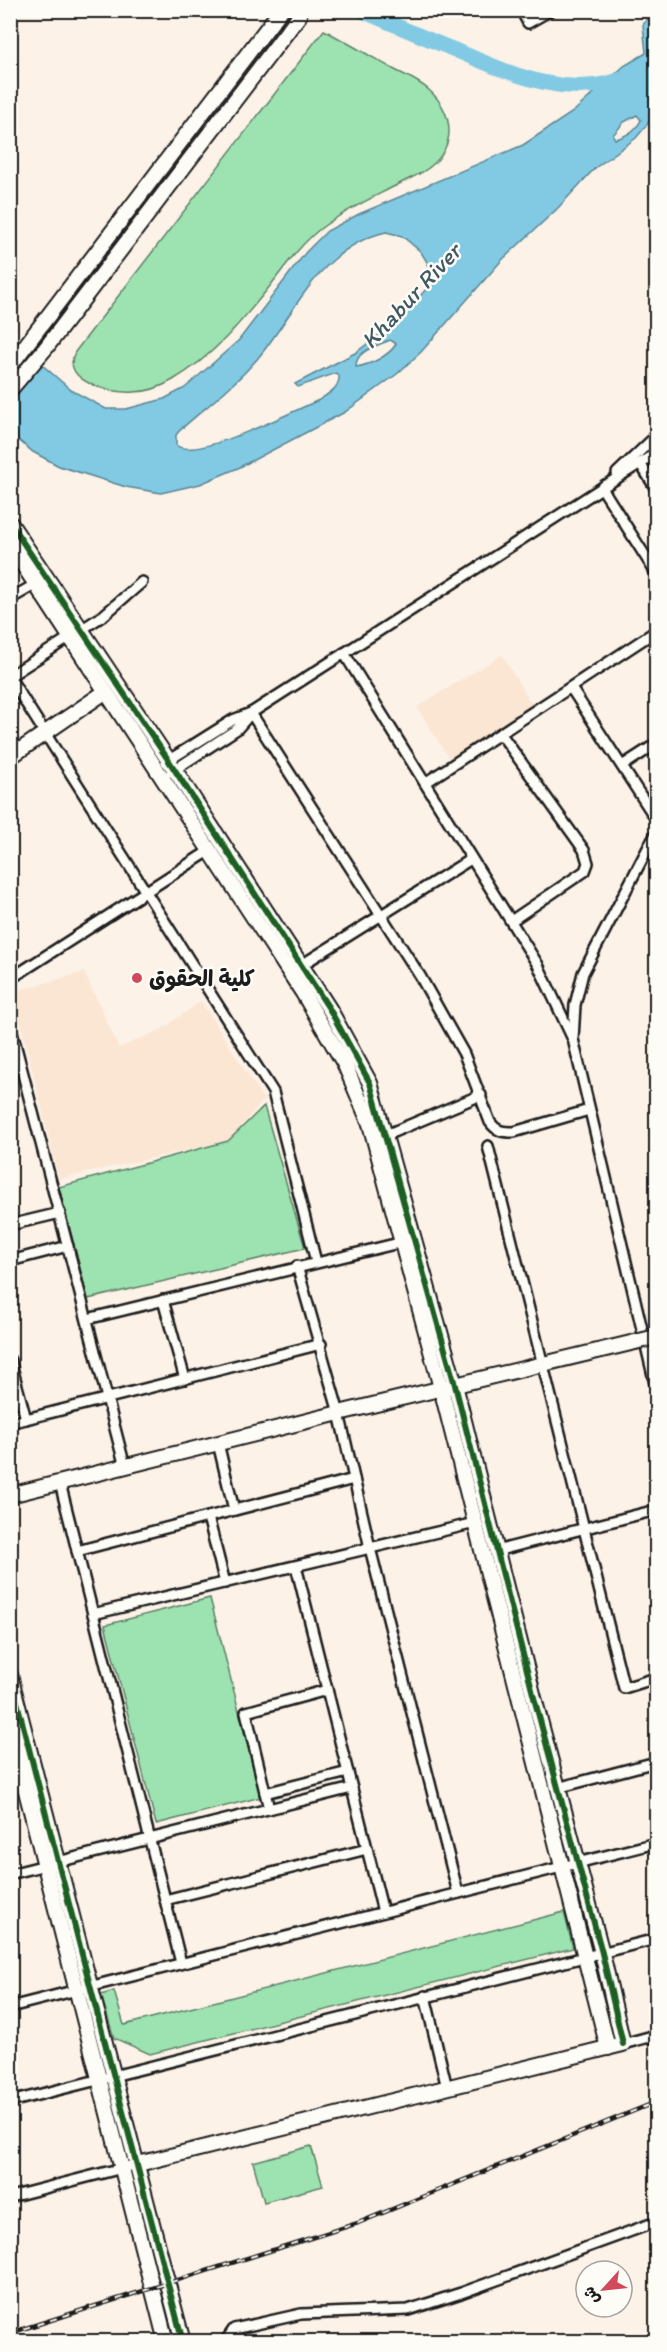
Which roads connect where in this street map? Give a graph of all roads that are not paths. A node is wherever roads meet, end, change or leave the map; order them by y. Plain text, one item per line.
1 (281, 10) edge
2 (521, 10) edge
3 (551, 10) edge
4 (299, 16) dead end
5 (50, 316) junction
6 (62, 326) junction
7 (10, 366) edge
8 (10, 390) edge
9 (657, 436) edge
10 (657, 453) edge
11 (640, 463) junction
12 (602, 488) junction
13 (657, 489) edge
14 (10, 523) edge
15 (10, 545) edge
16 (657, 573) edge
17 (142, 582) dead end
18 (36, 584) junction
19 (10, 598) edge
20 (657, 631) edge
21 (76, 633) junction
22 (344, 653) junction
23 (10, 677) edge
24 (571, 687) junction
25 (105, 692) junction
26 (251, 713) junction
27 (46, 732) junction
28 (501, 734) junction
29 (657, 744) edge
30 (10, 757) edge
31 (172, 765) junction
32 (622, 766) junction
33 (159, 773) junction
34 (425, 783) junction
35 (657, 819) edge
36 (657, 834) edge
37 (209, 851) junction
38 (471, 859) junction
39 (147, 892) junction
40 (381, 914) junction
41 (510, 921) junction
42 (300, 966) junction
43 (10, 979) edge
44 (10, 1024) edge
45 (573, 1039) junction
46 (15, 1060) edge
47 (481, 1095) junction
48 (589, 1110) junction
49 (386, 1135) junction
50 (488, 1146) dead end
51 (60, 1213) junction
52 (10, 1225) edge
53 (409, 1241) junction
54 (68, 1246) junction
55 (10, 1261) edge
56 (316, 1262) junction
57 (297, 1266) junction
58 (163, 1300) junction
59 (87, 1319) junction
60 (657, 1337) edge
61 (321, 1344) junction
62 (10, 1360) edge
63 (542, 1364) junction
64 (185, 1379) junction
65 (448, 1387) junction
66 (657, 1388) edge
67 (108, 1399) junction
68 (339, 1413) junction
69 (26, 1419) junction
70 (10, 1423) edge
71 (218, 1443) junction
72 (125, 1467) junction
73 (354, 1479) junction
74 (60, 1483) junction
75 (10, 1495) edge
76 (657, 1509) edge
77 (234, 1510) junction
78 (208, 1517) junction
79 (475, 1523) junction
80 (583, 1529) junction
81 (370, 1548) junction
82 (77, 1551) junction
83 (496, 1551) junction
84 (296, 1566) junction
85 (225, 1583) junction
86 (93, 1614) junction
87 (11, 1678) edge
88 (657, 1678) edge
89 (327, 1690) junction
90 (10, 1728) edge
91 (657, 1762) edge
92 (348, 1772) junction
93 (352, 1788) junction
94 (557, 1788) junction
95 (265, 1793) junction
96 (269, 1809) junction
97 (150, 1839) junction
98 (657, 1843) edge
99 (367, 1849) junction
100 (52, 1863) junction
101 (578, 1864) junction
102 (562, 1868) junction
103 (10, 1874) edge
104 (458, 1893) junction
105 (165, 1900) junction
106 (383, 1912) junction
107 (657, 1939) edge
108 (602, 1953) junction
109 (585, 1957) junction
110 (181, 1963) junction
111 (83, 1989) junction
112 (425, 1996) junction
113 (10, 2007) edge
114 (657, 2036) edge
115 (623, 2044) junction
116 (608, 2048) junction
117 (114, 2077) junction
118 (100, 2080) junction
119 (447, 2088) junction
120 (10, 2102) edge
121 (138, 2164) junction
122 (122, 2168) junction
123 (10, 2197) edge
124 (657, 2222) edge
125 (166, 2342) edge
126 (183, 2342) edge
127 (225, 2342) edge

1 - 5 street
2 - 3 street
4 - 6 street
5 - 6 street
5 - 7 street
6 - 8 street
9 - 12 street
10 - 11 street
11 - 12 street
11 - 13 street
12 - 16 street
12 - 22 street
14 - 21 street
15 - 18 street
17 - 21 street
18 - 19 street
18 - 21 street
20 - 24 street
21 - 23 street
21 - 25 street
21 - 31 street
22 - 26 street
22 - 34 street
23 - 27 street
24 - 28 street
24 - 32 street
25 - 27 street
25 - 33 street
26 - 31 street
26 - 40 street
27 - 30 street
27 - 39 street
28 - 34 street
28 - 41 street
29 - 32 street
31 - 33 street
31 - 42 street
32 - 35 street
33 - 37 street
34 - 38 street
36 - 45 street
37 - 39 street
37 - 53 street
38 - 40 street
38 - 41 street
39 - 43 street
39 - 56 street
40 - 42 street
40 - 47 street
41 - 45 street
42 - 49 street
44 - 46 street
45 - 48 street
46 - 51 street
47 - 48 street
47 - 49 street
48 - 66 street
49 - 53 street
50 - 63 street
51 - 52 street
51 - 54 street
53 - 56 street
53 - 65 street
54 - 55 street
54 - 59 street
56 - 57 street
57 - 58 street
57 - 61 street
58 - 59 street
58 - 64 street
59 - 67 street
60 - 63 street, bridge
61 - 64 street
61 - 68 street
62 - 69 street
63 - 65 street
63 - 80 street
64 - 67 street
65 - 68 street
65 - 79 street
65 - 83 street
67 - 69 street
67 - 72 street
68 - 71 street
68 - 73 street
69 - 70 street
71 - 72 street
71 - 77 street
72 - 74 street
73 - 77 street
73 - 81 street
74 - 75 street
74 - 82 street
76 - 80 street
77 - 78 street
78 - 82 street
78 - 85 street
79 - 81 street
79 - 102 street
80 - 83 street
80 - 88 street
81 - 84 street
81 - 104 street
82 - 86 street
83 - 94 street
84 - 85 street
84 - 89 street
85 - 86 street
86 - 97 street
87 - 100 street
89 - 92 street
89 - 95 street
90 - 100 street
91 - 94 street
92 - 93 street
92 - 95 street
93 - 96 street
93 - 99 street
94 - 101 street
95 - 96 street
96 - 97 street
97 - 100 street
97 - 105 street
98 - 101 street
99 - 105 street
99 - 106 street
100 - 103 street
100 - 111 street
101 - 102 street
101 - 108 street
102 - 104 street
102 - 109 street
104 - 106 street
105 - 110 street
106 - 110 street
107 - 108 street
108 - 109 street
108 - 115 street
109 - 112 street
109 - 116 street
110 - 111 street
111 - 113 street
111 - 117 street
111 - 118 street
112 - 117 street
112 - 119 street
114 - 115 street
115 - 116 street
116 - 119 street
117 - 118 street
117 - 121 street
118 - 120 street
118 - 122 street
119 - 121 street
121 - 122 street
121 - 126 street
122 - 123 street
122 - 125 street
124 - 127 street

